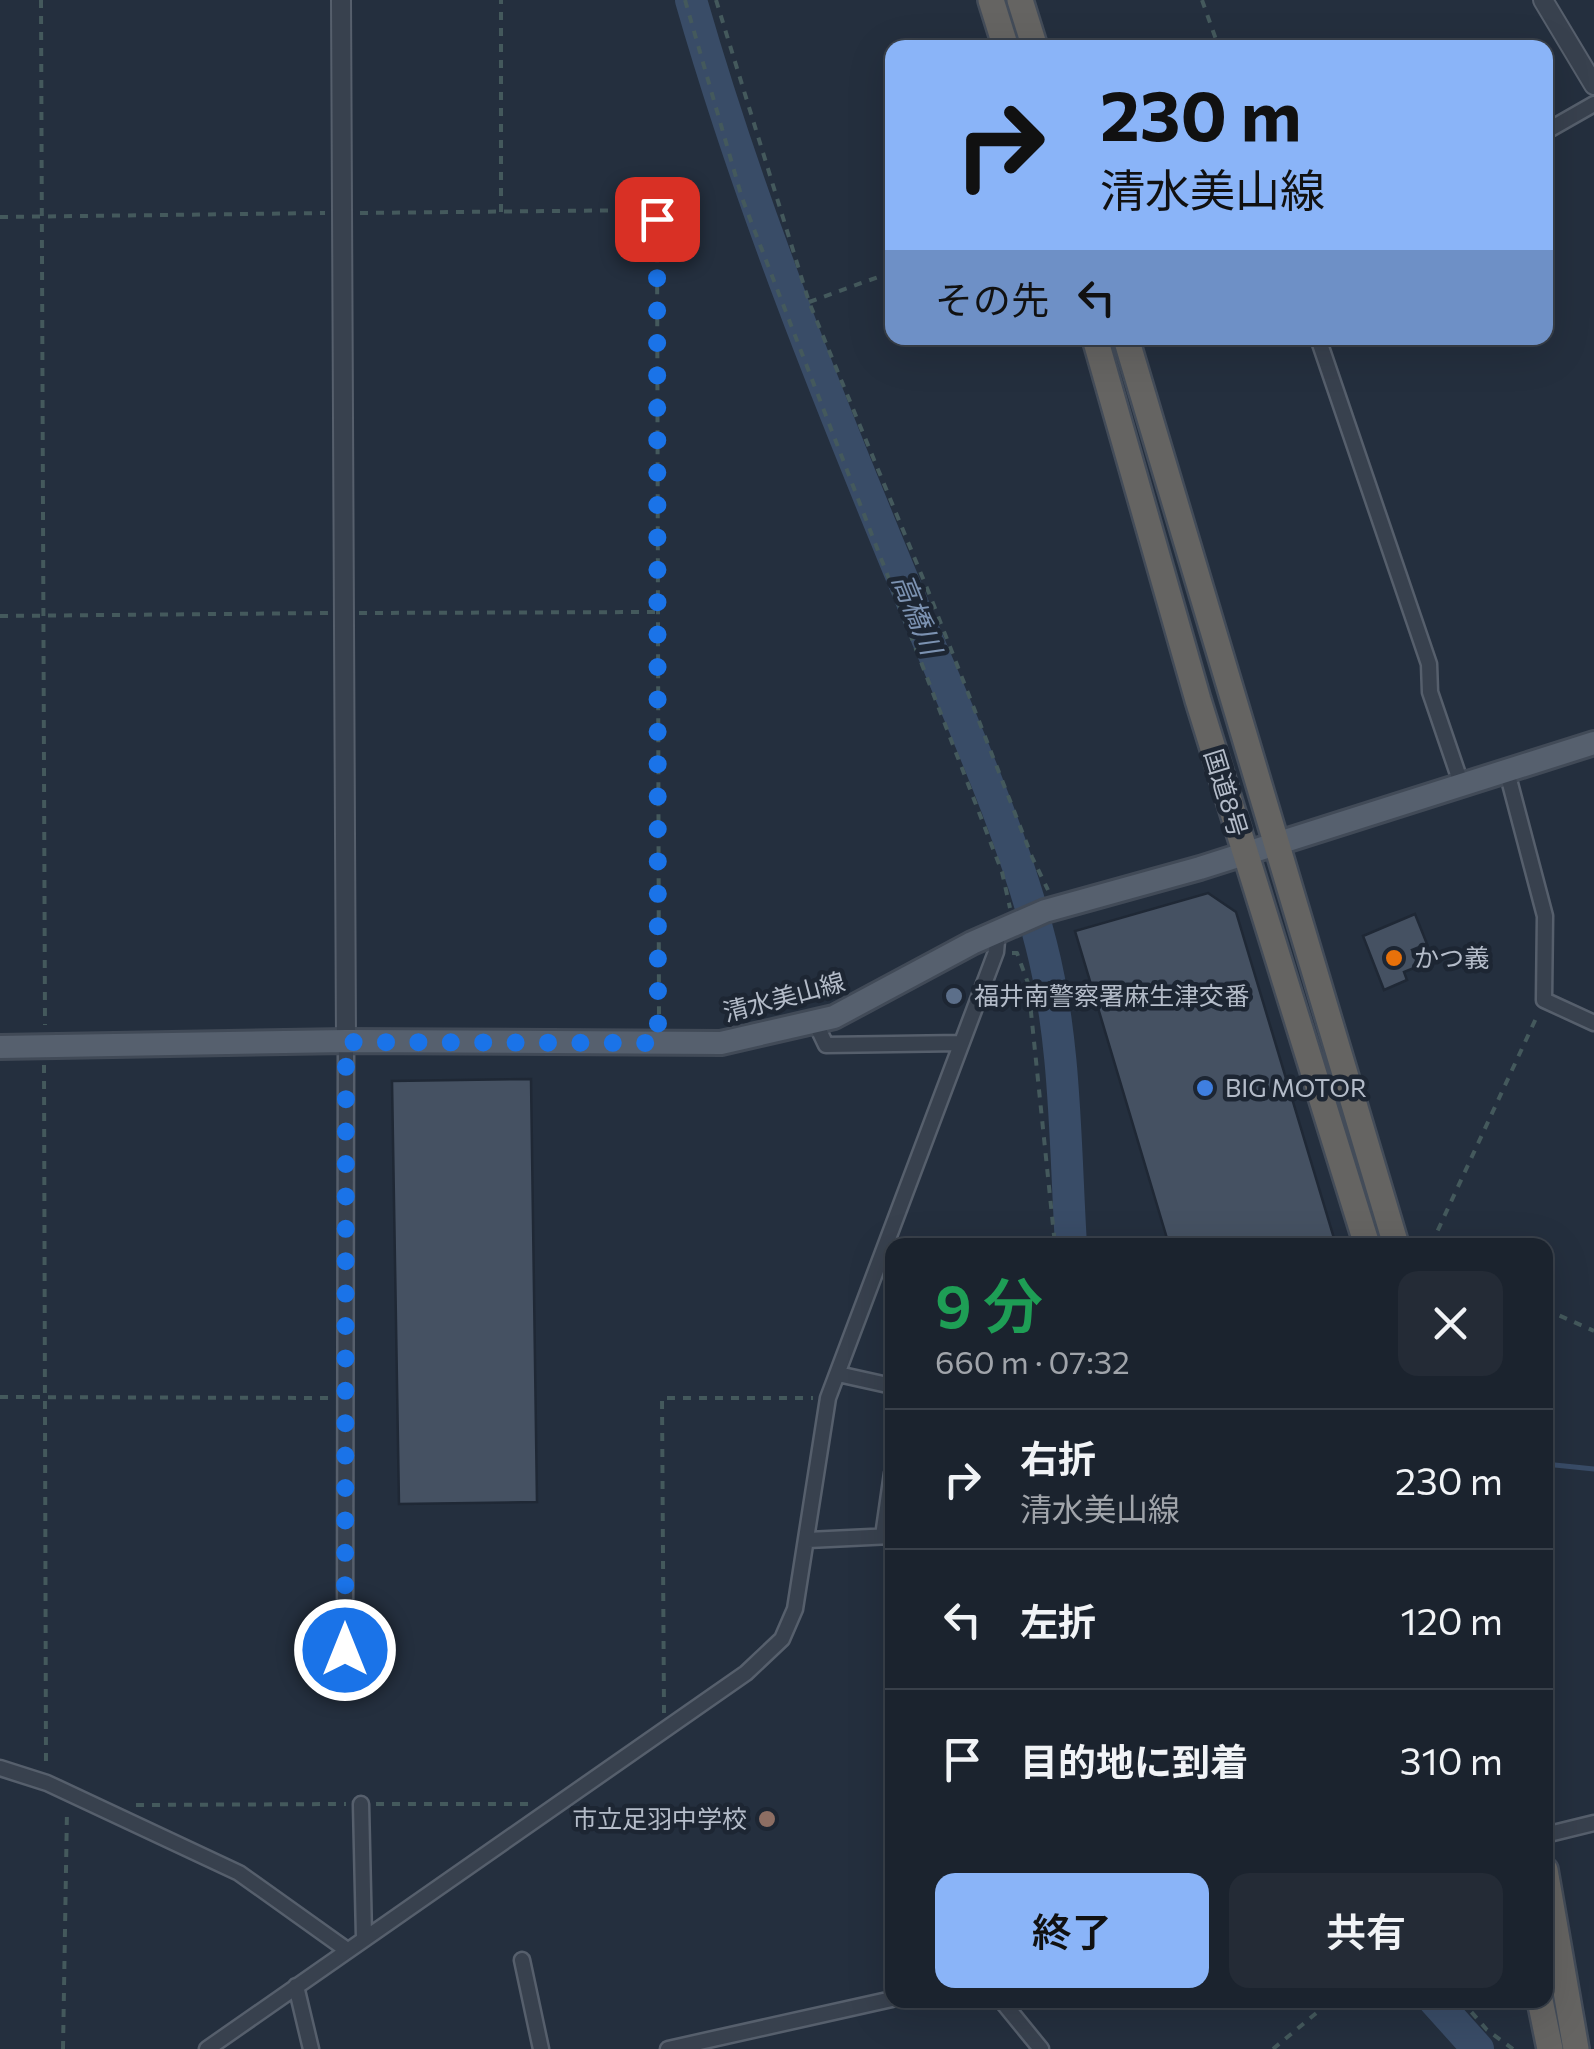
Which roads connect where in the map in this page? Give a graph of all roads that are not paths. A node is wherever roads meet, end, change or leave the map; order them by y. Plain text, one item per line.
1 (340, 0) edge
2 (991, 0) edge
3 (1020, 0) edge
4 (1543, 0) edge
5 (1004, 40) edge
6 (1032, 40) edge
7 (1594, 84) edge
8 (1594, 104) edge
9 (1553, 127) edge
10 (1097, 345) edge
11 (1128, 345) edge
12 (1320, 345) edge
13 (1594, 743) edge
14 (1507, 772) junction
15 (1462, 786) junction
16 (1278, 842) junction
17 (1245, 853) junction
18 (1002, 935) junction
19 (815, 1022) junction
20 (1594, 1023) edge
21 (346, 1042) junction
22 (961, 1043) junction
23 (0, 1047) edge
24 (889, 1238) edge
25 (1365, 1238) edge
26 (1394, 1238) edge
27 (885, 1248) edge
28 (838, 1374) junction
29 (885, 1384) edge
30 (885, 1536) edge
31 (808, 1540) junction
32 (345, 1650) dead end
33 (0, 1768) edge
34 (361, 1804) road end
35 (1594, 1823) edge
36 (1553, 1833) edge
37 (1553, 1916) edge
38 (364, 1937) junction
39 (348, 1950) junction
40 (522, 1960) dead end
41 (296, 1986) junction
42 (885, 2001) edge
43 (1008, 2008) edge
44 (1542, 2008) edge
45 (207, 2049) edge
46 (311, 2049) edge
47 (541, 2049) edge
48 (668, 2049) edge
49 (1041, 2049) edge
50 (1550, 2049) edge
51 (1576, 2049) edge

1 - 21 street
2 - 5 highway
3 - 6 highway
4 - 7 street
8 - 9 street
10 - 17 highway, 国道8号
11 - 16 highway, 国道8号
12 - 15 street
13 - 14 main road, 清水美山線
14 - 15 main road, 清水美山線
14 - 20 street
15 - 16 main road, 清水美山線
16 - 17 main road, 清水美山線
16 - 26 highway, 国道8号
17 - 18 main road, 清水美山線
17 - 25 highway, 国道8号
18 - 19 main road, 清水美山線
18 - 22 street
19 - 21 main road, 清水美山線
19 - 22 street
21 - 23 main road, 清水美山線
21 - 32 street
22 - 24 street
27 - 28 street
28 - 29 street
28 - 31 street
30 - 31 street
31 - 38 street
33 - 39 street
34 - 38 street
35 - 36 street
37 - 51 highway
38 - 39 street
39 - 41 street
40 - 47 street
41 - 45 street
41 - 46 street
42 - 48 street
43 - 49 street
44 - 50 highway

